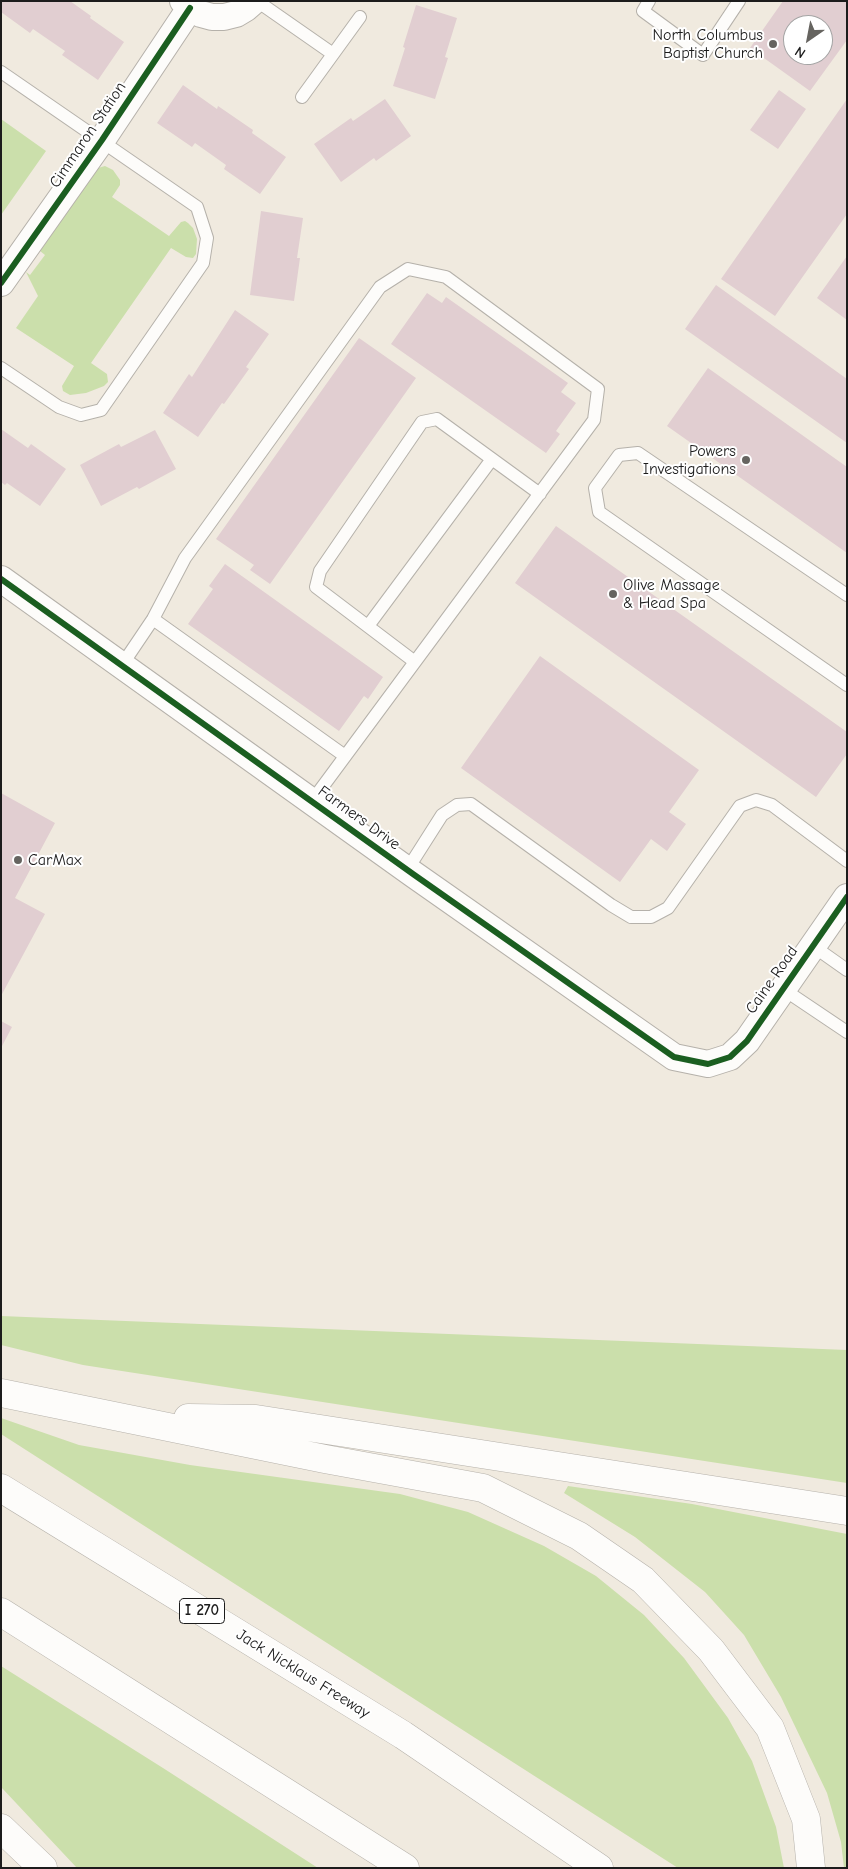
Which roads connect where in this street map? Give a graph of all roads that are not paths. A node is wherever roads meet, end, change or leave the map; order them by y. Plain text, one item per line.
1 (255, 1) edge
2 (649, 1) edge
3 (739, 1) edge
4 (187, 5) edge
5 (360, 17) dead end
6 (333, 54) junction
7 (1, 72) edge
8 (302, 97) dead end
9 (102, 140) junction
10 (1, 283) edge
11 (1, 368) edge
12 (492, 459) junction
13 (540, 494) junction
14 (1, 578) edge
15 (847, 595) edge
16 (153, 619) junction
17 (368, 626) junction
18 (415, 662) junction
19 (122, 665) junction
20 (847, 685) edge
21 (345, 756) junction
22 (312, 801) junction
23 (847, 861) edge
24 (407, 870) junction
25 (847, 897) edge
26 (813, 946) junction
27 (847, 970) edge
28 (782, 989) junction
29 (847, 1032) edge
30 (708, 1064) joint
31 (1, 1394) edge
32 (128, 1418) junction
33 (1, 1488) edge
34 (847, 1511) edge
35 (1, 1612) edge
36 (1, 1828) edge
37 (1, 1834) edge
38 (30, 1868) edge
39 (43, 1868) edge
40 (405, 1868) edge
41 (599, 1868) edge
42 (811, 1868) edge

1 - 4 street, Cimmaron Station
1 - 6 lane
2 - 3 lane
4 - 9 street, Cimmaron Station
5 - 6 lane
6 - 8 lane
7 - 9 lane
9 - 10 street, Cimmaron Station
9 - 11 lane
12 - 13 lane
12 - 17 lane
12 - 17 lane
13 - 16 lane
13 - 18 lane
14 - 19 street, Farmers Drive
15 - 20 lane
16 - 19 lane
16 - 21 lane
17 - 18 lane
18 - 21 lane
19 - 22 street, Farmers Drive
21 - 22 lane
22 - 24 street, Farmers Drive
23 - 24 lane
24 - 30 street, Farmers Drive
25 - 26 street, Caine Road
26 - 27 lane
26 - 28 street, Caine Road
28 - 29 lane
28 - 30 street, Caine Road
31 - 32 highway
32 - 34 highway
32 - 42 highway
33 - 41 highway, Jack Nicklaus Freeway / I 270
35 - 40 highway
36 - 39 highway
37 - 38 highway

